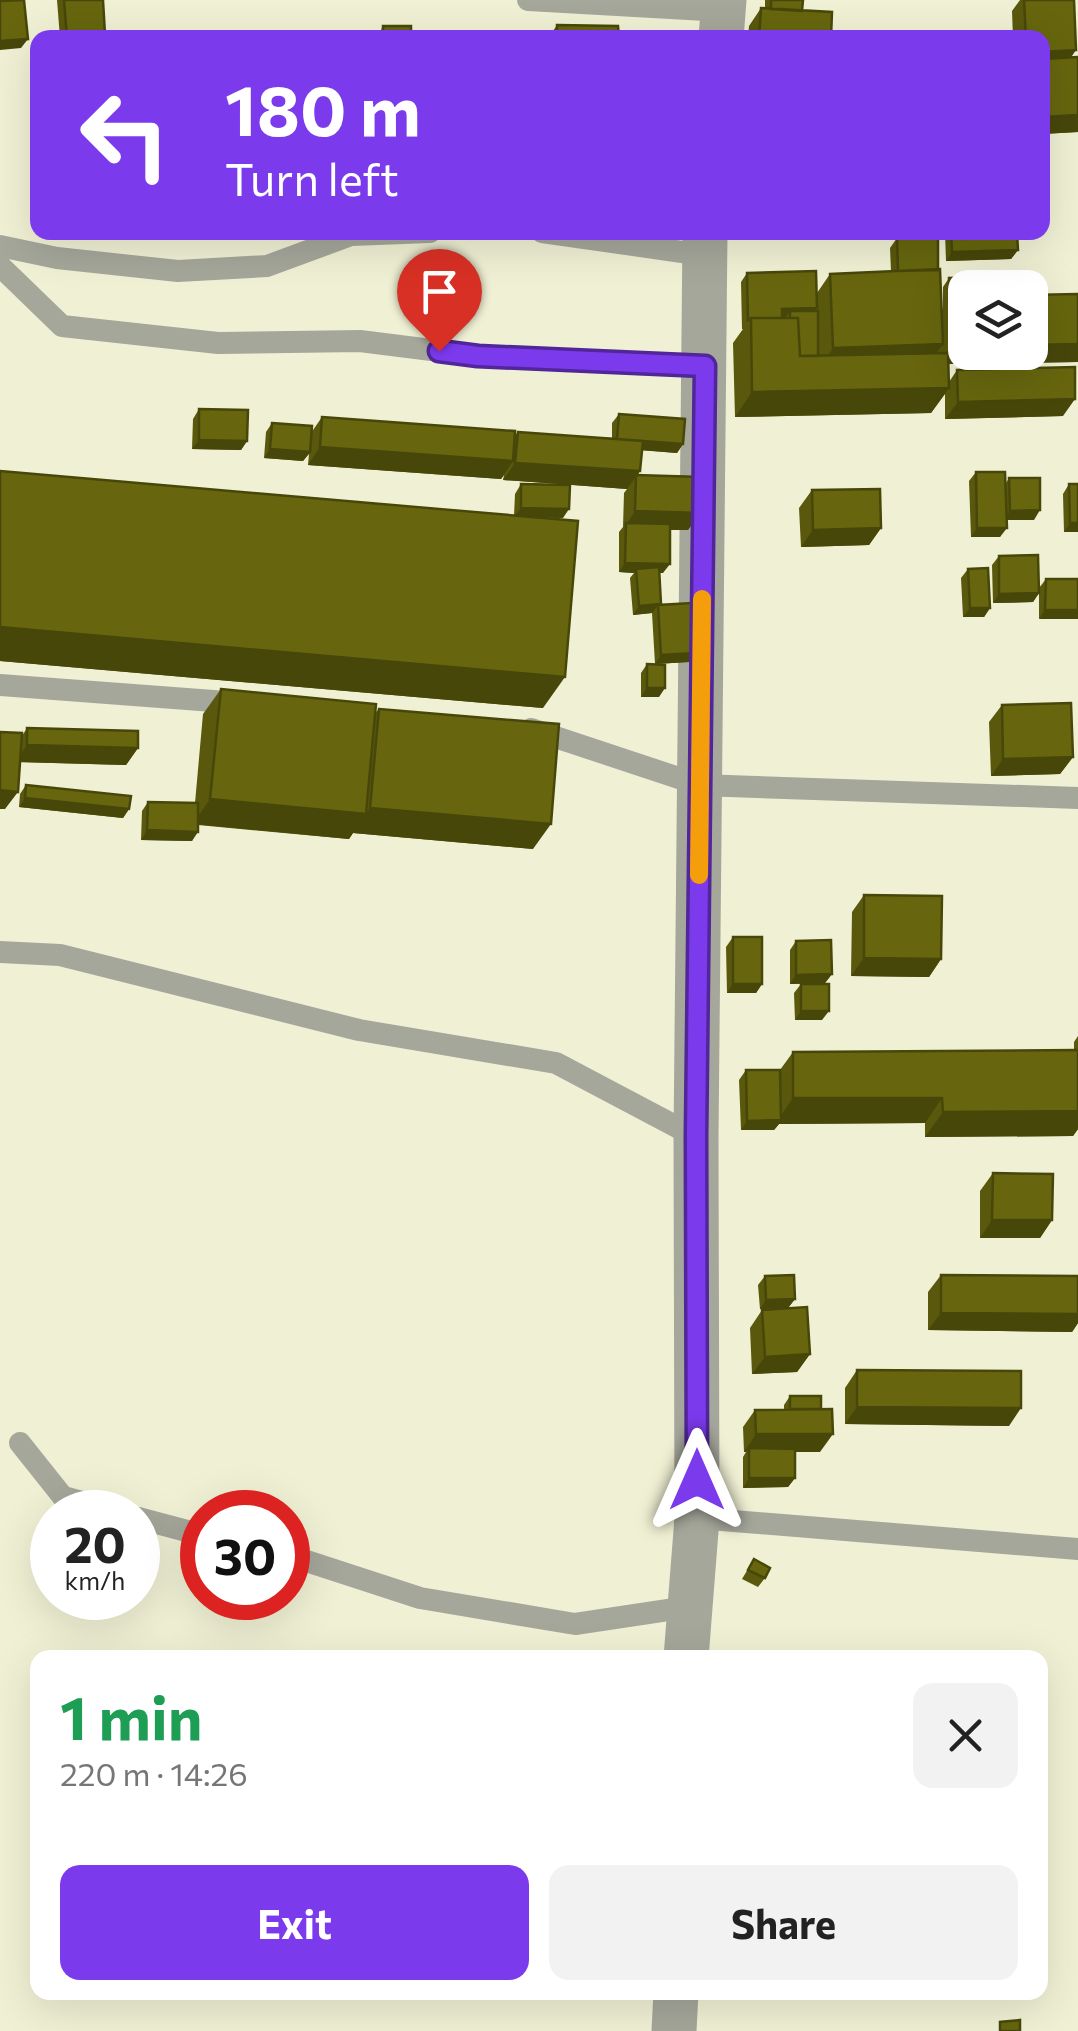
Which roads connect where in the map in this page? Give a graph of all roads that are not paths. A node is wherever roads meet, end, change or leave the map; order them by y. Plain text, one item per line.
1 (528, 0) edge
2 (723, 16) edge
3 (340, 240) edge
4 (650, 240) edge
5 (704, 244) edge
6 (0, 246) edge
7 (0, 266) edge
8 (705, 366) junction
9 (0, 685) edge
10 (265, 704) edge
11 (518, 725) edge
12 (700, 785) junction
13 (1078, 798) edge
14 (0, 952) edge
15 (696, 1136) junction
16 (20, 1443) dead end
17 (57, 1490) edge
18 (697, 1518) junction
19 (1078, 1549) edge
20 (310, 1563) edge
21 (688, 1607) junction
22 (686, 1650) edge
23 (676, 2000) edge
24 (674, 2031) edge

1 - 2 lane
3 - 6 lane
4 - 5 lane
5 - 8 street
7 - 8 lane
8 - 12 street
9 - 10 lane
11 - 12 lane
12 - 13 lane
12 - 15 street
14 - 15 lane
15 - 18 street
16 - 17 lane
18 - 19 lane
18 - 21 street
20 - 21 lane
21 - 22 street
23 - 24 street

